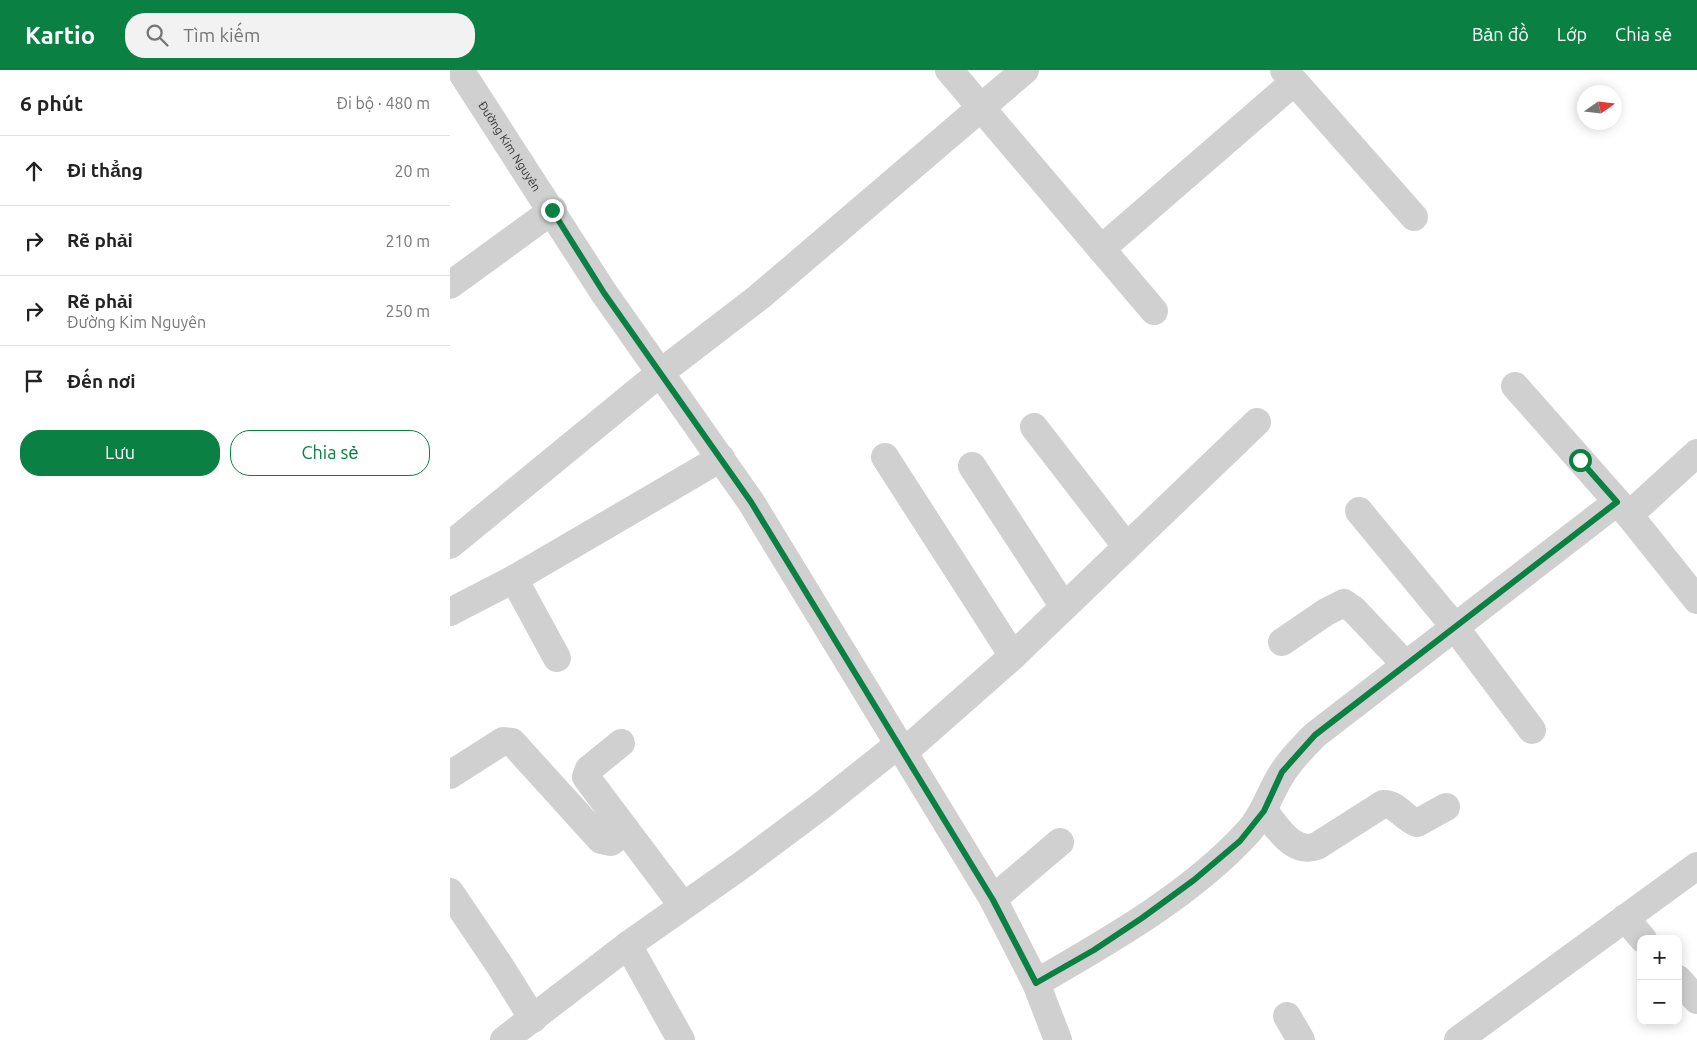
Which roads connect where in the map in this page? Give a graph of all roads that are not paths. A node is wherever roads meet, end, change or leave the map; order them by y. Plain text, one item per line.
1 (460, 70) edge
2 (949, 70) edge
3 (1025, 70) edge
4 (1289, 76) edge
5 (981, 108) junction
6 (552, 210) junction
7 (1414, 217) dead end
8 (1101, 249) junction
9 (450, 285) edge
10 (1154, 311) dead end
11 (660, 373) junction
12 (1515, 386) dead end
13 (1257, 422) dead end
14 (1034, 427) dead end
15 (1697, 453) edge
16 (885, 457) dead end
17 (721, 458) junction
18 (972, 466) dead end
19 (1623, 508) junction
20 (1359, 512) dead end
21 (450, 545) edge
22 (1126, 546) junction
23 (514, 579) junction
24 (1697, 600) edge
25 (1064, 607) junction
26 (450, 612) edge
27 (1454, 626) junction
28 (1282, 642) dead end
29 (1013, 656) junction
30 (557, 658) dead end
31 (1405, 664) junction
32 (1532, 730) dead end
33 (620, 743) dead end
34 (901, 748) junction
35 (450, 775) edge
36 (1446, 807) dead end
37 (1264, 811) junction
38 (626, 830) junction
39 (1060, 842) dead end
40 (1697, 866) edge
41 (450, 892) edge
42 (993, 900) junction
43 (683, 906) junction
44 (1625, 918) junction
45 (1640, 935) edge
46 (628, 945) junction
47 (1680, 980) edge
48 (1036, 983) junction
49 (1697, 1000) edge
50 (1287, 1016) dead end
51 (519, 1032) edge
52 (681, 1040) edge
53 (1058, 1040) edge
54 (1301, 1040) edge
55 (1458, 1040) edge

1 - 6 street, Đường Kim Nguyên
2 - 5 street
3 - 5 street
4 - 7 street
4 - 8 street
5 - 8 street
5 - 11 street
6 - 9 street
6 - 11 street, Đường Kim Nguyên
8 - 10 street
11 - 17 street, Đường Kim Nguyên
11 - 21 street
12 - 19 street
13 - 22 street
14 - 22 street
15 - 19 street
16 - 29 street
17 - 23 street
17 - 34 street, Đường Kim Nguyên
18 - 25 street
19 - 24 street
19 - 27 street
20 - 27 street
22 - 25 street
23 - 26 street
23 - 30 street
25 - 29 street
27 - 31 street
27 - 32 street
28 - 31 street
29 - 34 street
31 - 37 street
33 - 38 street
34 - 42 street, Đường Kim Nguyên
34 - 43 street
35 - 38 street
36 - 37 street
37 - 48 street
38 - 43 street
39 - 42 street
40 - 44 street
41 - 51 street
42 - 48 street, Đường Kim Nguyên
43 - 46 street
44 - 45 street
44 - 55 street
46 - 51 street
46 - 52 street
47 - 49 street
48 - 53 street, Đường Kim Nguyên
50 - 54 street

